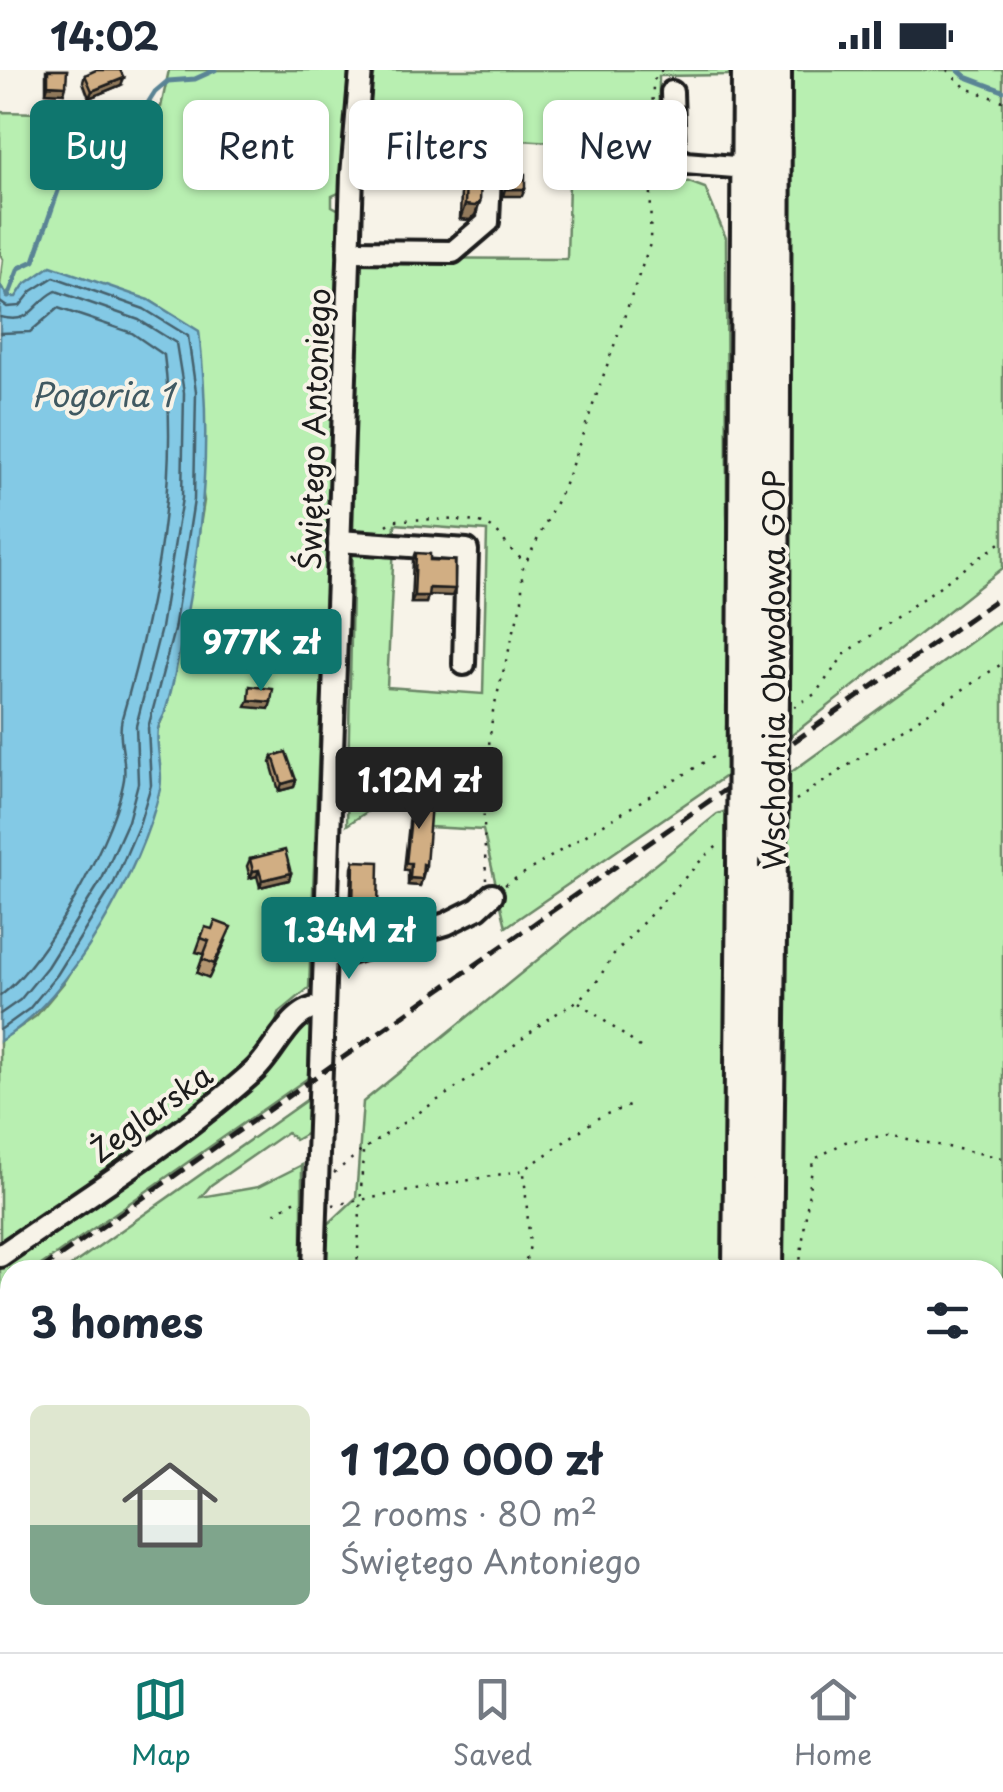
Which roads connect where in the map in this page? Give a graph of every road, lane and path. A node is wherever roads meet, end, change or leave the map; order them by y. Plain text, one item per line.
1 (361, 70) edge
2 (662, 70) edge
3 (748, 70) edge
4 (775, 70) edge
5 (947, 70) edge
6 (672, 92) dead end
7 (1003, 101) edge
8 (747, 168) junction
9 (489, 190) edge
10 (349, 250) junction
11 (339, 541) junction
12 (1003, 663) edge
13 (464, 664) dead end
14 (758, 698) junction
15 (786, 806) dead end
16 (727, 840) dead end
17 (492, 896) joint
18 (325, 955) junction
19 (578, 1002) junction
20 (323, 1007) junction
21 (640, 1047) dead end
22 (632, 1105) dead end
23 (364, 1149) junction
24 (1003, 1158) edge
25 (524, 1170) junction
26 (317, 1198) junction
27 (361, 1200) junction
28 (275, 1213) dead end
29 (0, 1256) edge
30 (314, 1260) edge
31 (358, 1260) edge
32 (525, 1260) edge
33 (739, 1260) edge
34 (766, 1260) edge
35 (800, 1260) edge

1 - 10 street, Świętego Antoniego
2 - 17 path
3 - 8 highway, Wschodnia Obwodowa GOP
4 - 14 highway, Wschodnia Obwodowa GOP
5 - 7 path
6 - 8 street
8 - 14 highway, Wschodnia Obwodowa GOP
9 - 10 street
10 - 11 street, Świętego Antoniego
11 - 13 street
11 - 18 street, Świętego Antoniego
12 - 15 path
14 - 33 highway, Wschodnia Obwodowa GOP, bridge
14 - 34 highway, Wschodnia Obwodowa GOP, bridge
16 - 19 path
17 - 18 street
18 - 20 street, Świętego Antoniego
19 - 21 path
19 - 23 path
20 - 26 street, Świętego Antoniego
20 - 29 street, Żeglarska
22 - 25 path
23 - 26 path
23 - 27 path
24 - 35 path
25 - 27 path
25 - 32 path
26 - 27 path
26 - 28 path
26 - 30 street, Świętego Antoniego
27 - 31 path

